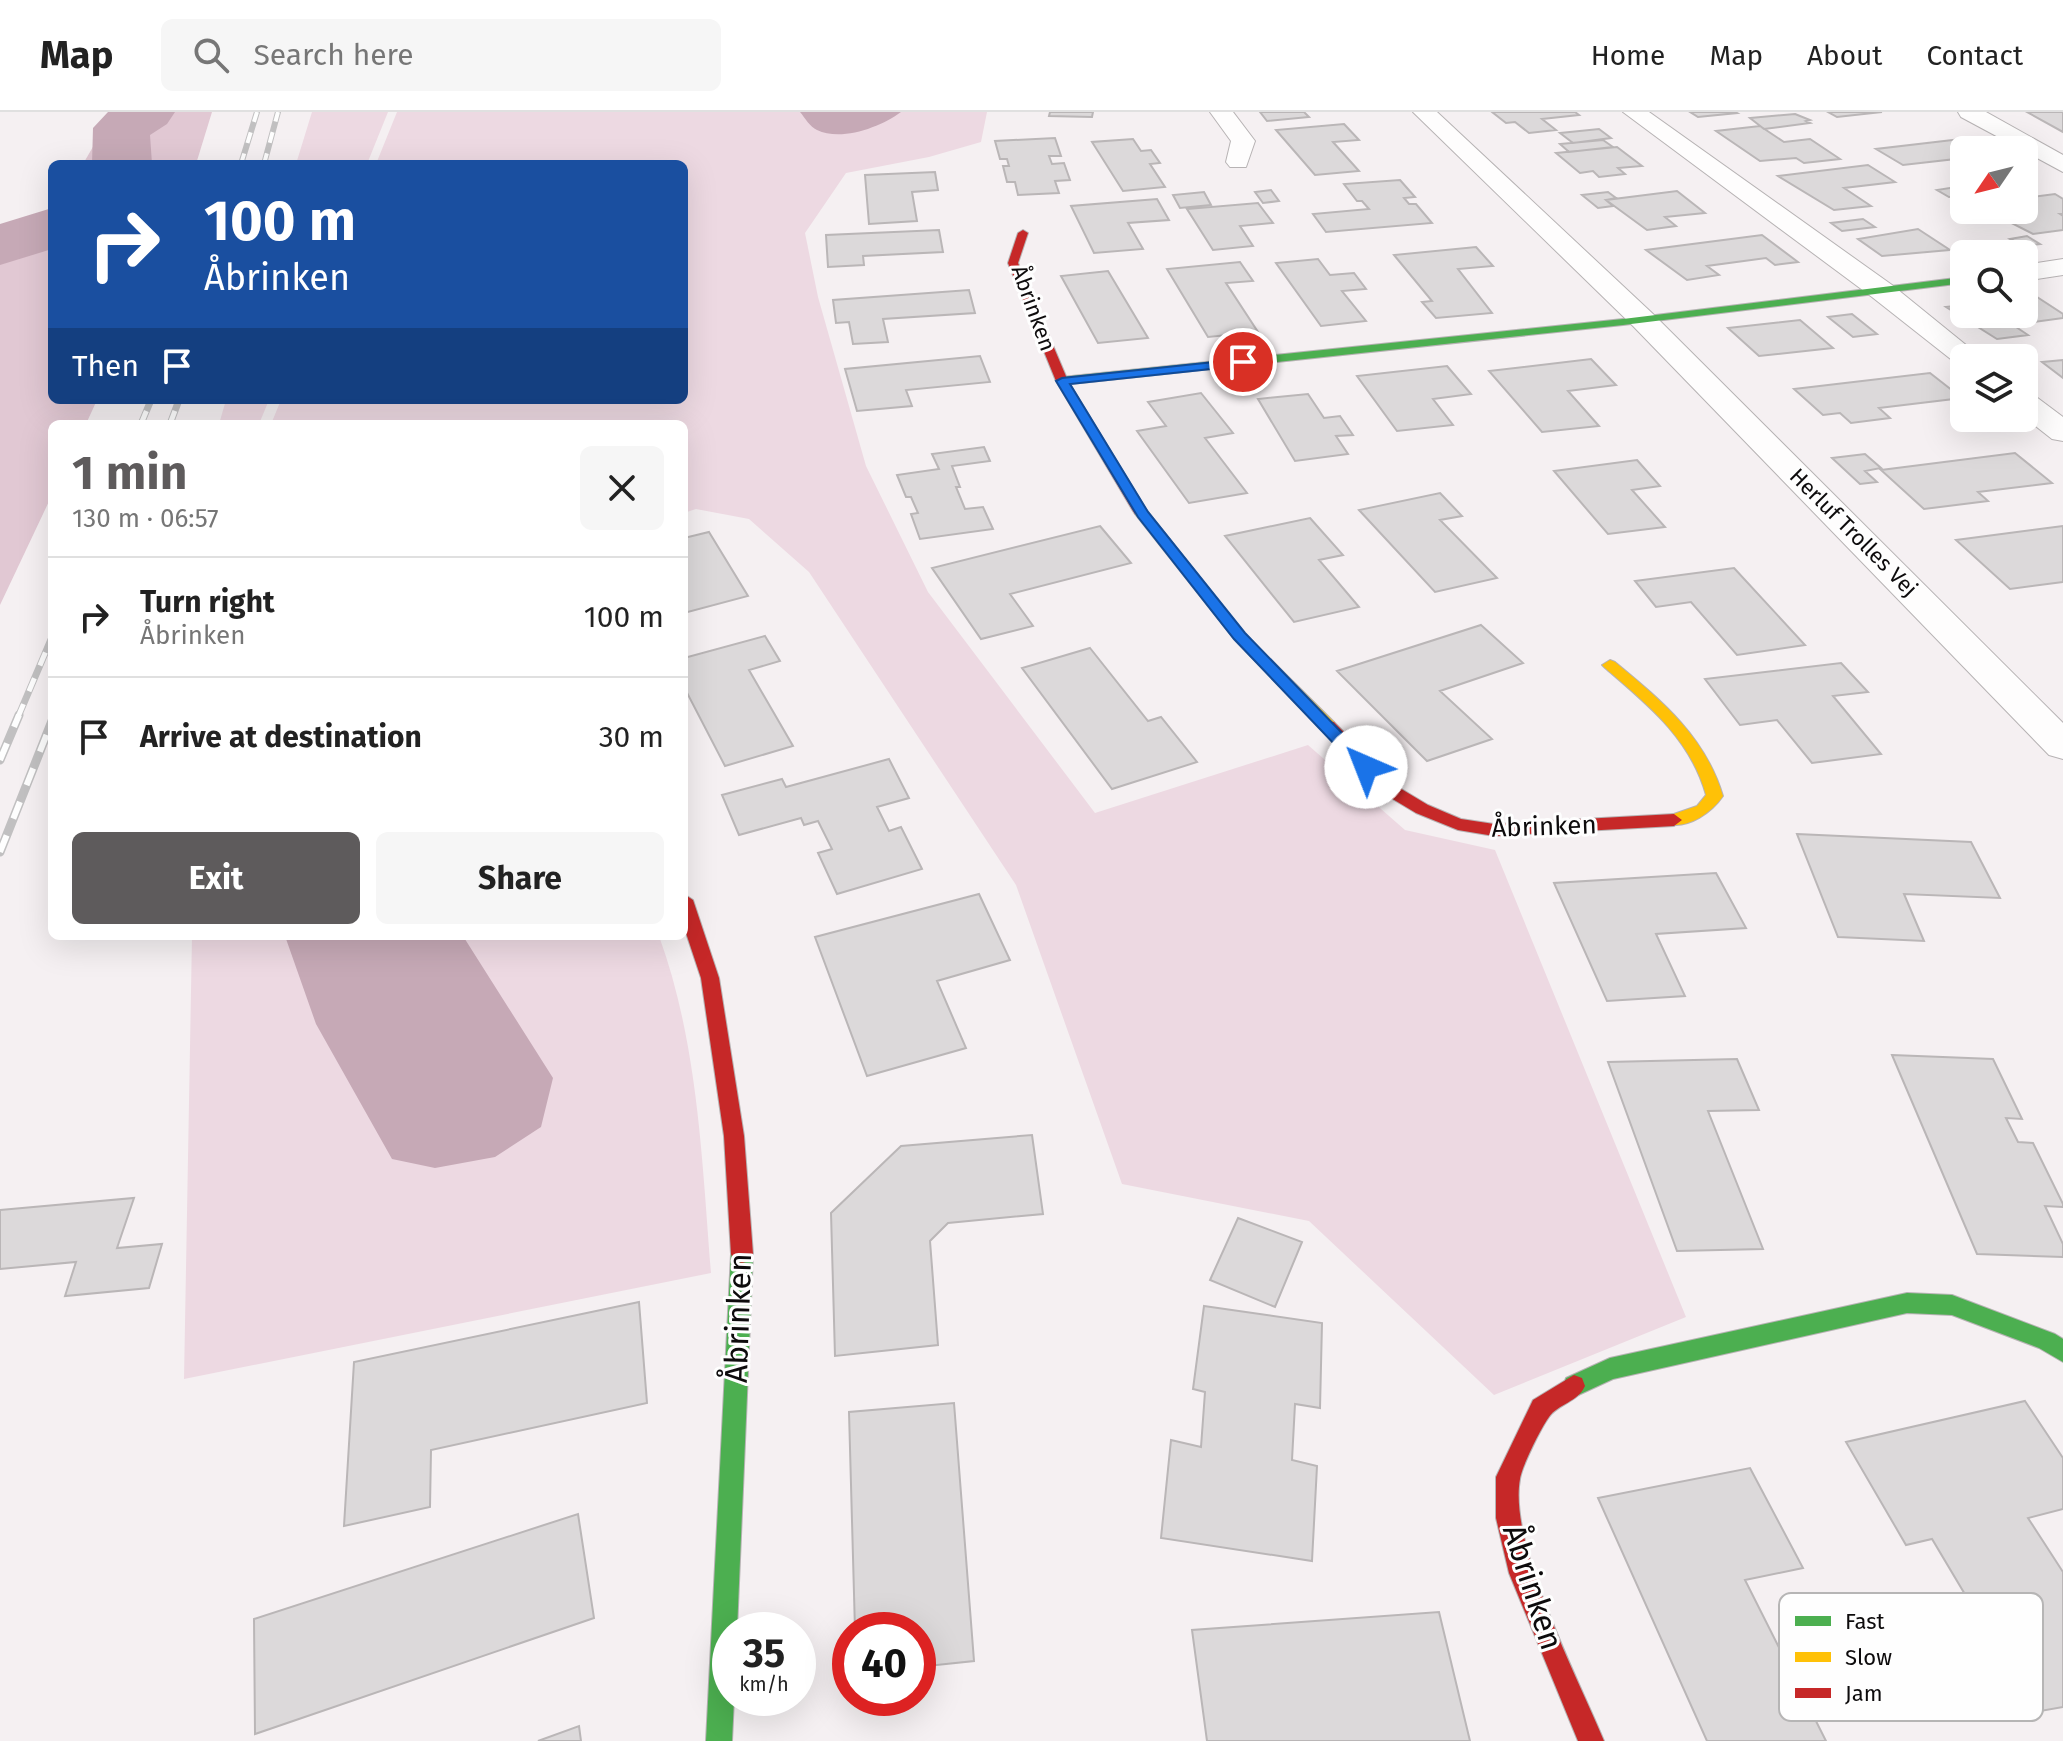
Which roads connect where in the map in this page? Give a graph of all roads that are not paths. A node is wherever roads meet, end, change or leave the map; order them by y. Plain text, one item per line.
1 (1221, 112) edge
2 (1424, 112) edge
3 (1634, 112) edge
4 (1969, 112) edge
5 (1238, 162) dead end
6 (2063, 165) edge
7 (1023, 233) dead end
8 (2063, 267) edge
9 (2038, 271) edge
10 (1950, 282) edge
11 (1882, 291) junction
12 (1643, 320) junction
13 (1950, 345) edge
14 (1062, 381) junction
15 (2038, 413) edge
16 (2063, 432) edge
17 (1610, 665) dead end
18 (2063, 746) edge
19 (688, 912) edge
20 (2063, 1352) edge
21 (719, 1741) edge
22 (1591, 1741) edge

1 - 5 street
2 - 12 street, Herluf Trolles Vej
3 - 11 street
4 - 6 street
7 - 14 street, Åbrinken
8 - 9 street
10 - 11 street
11 - 12 street
11 - 13 street
12 - 14 street, Åbrinken
12 - 18 street, Herluf Trolles Vej
14 - 17 street, Åbrinken
15 - 16 street
19 - 21 street, Åbrinken
20 - 22 street, Åbrinken

